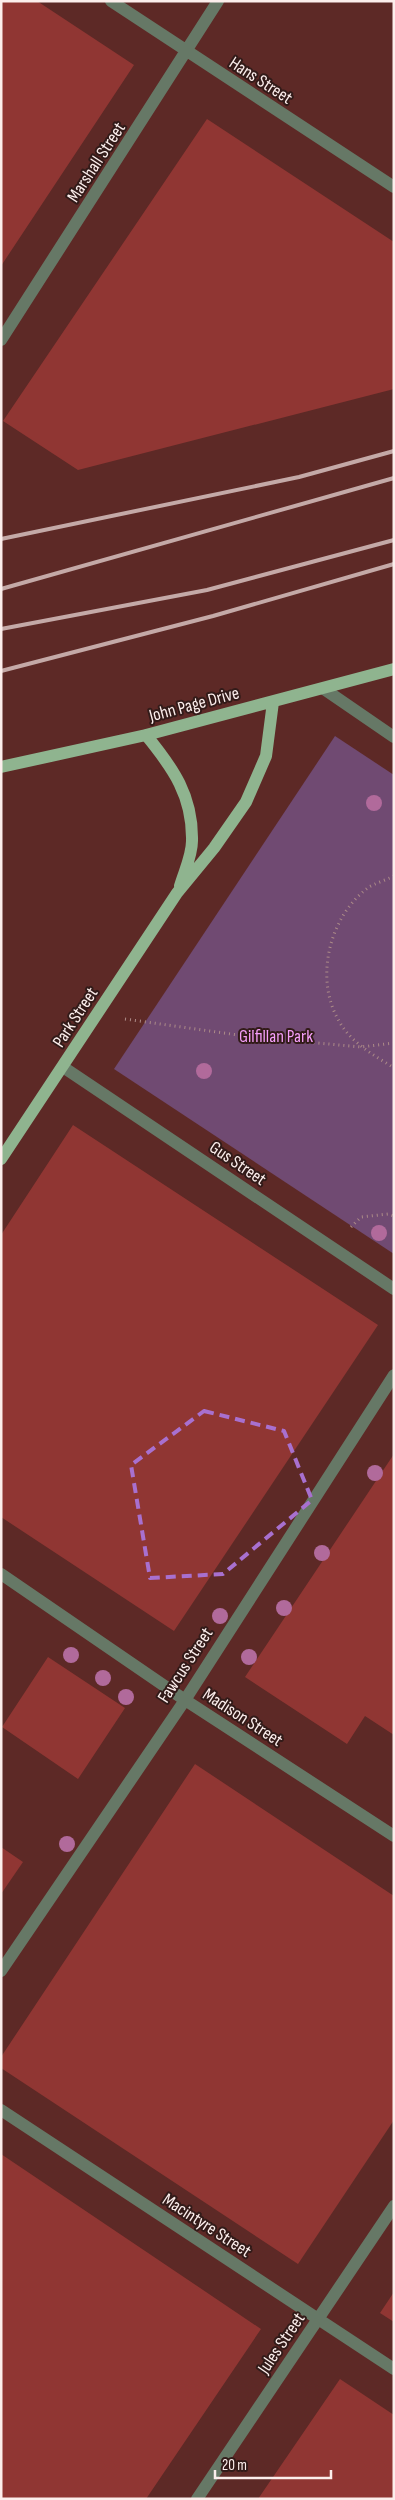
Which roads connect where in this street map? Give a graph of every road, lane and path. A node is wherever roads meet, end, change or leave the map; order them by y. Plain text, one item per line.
1 (110, 1) edge
2 (218, 1) edge
3 (187, 53) junction
4 (394, 187) edge
5 (1, 340) edge
6 (394, 669) edge
7 (324, 689) junction
8 (273, 702) junction
9 (146, 735) junction
10 (394, 737) edge
11 (1, 767) edge
12 (394, 876) edge
13 (178, 893) junction
14 (97, 1014) junction
15 (394, 1043) edge
16 (361, 1047) junction
17 (63, 1067) junction
18 (394, 1068) edge
19 (1, 1159) edge
20 (394, 1216) edge
21 (332, 1247) junction
22 (394, 1289) edge
23 (394, 1375) edge
24 (1, 1574) edge
25 (185, 1700) junction
26 (394, 1836) edge
27 (1, 1971) edge
28 (1, 2110) edge
29 (394, 2206) edge
30 (319, 2318) junction
31 (394, 2369) edge
32 (197, 2499) edge

1 - 3 street, Hans Street
2 - 3 street, Marshall Street
3 - 4 street, Hans Street
3 - 5 street, Marshall Street
6 - 7 main road, John Page Drive
7 - 8 main road, John Page Drive
7 - 10 street
8 - 9 main road, John Page Drive
8 - 13 main road, Park Street
9 - 11 main road, John Page Drive
9 - 13 main road, Park Street
12 - 16 path
13 - 14 main road, Park Street
14 - 16 path
14 - 17 main road, Park Street
15 - 16 path
16 - 18 path
17 - 19 main road, Park Street
17 - 21 street, Gus Street
20 - 21 path
21 - 22 street, Gus Street
23 - 25 street, Fawcus Street
24 - 25 street, Madison Street
25 - 26 street, Madison Street
25 - 27 street, Fawcus Street
28 - 30 street, Macintyre Street
29 - 30 street, Jules Street
30 - 31 street, Macintyre Street
30 - 32 street, Jules Street

